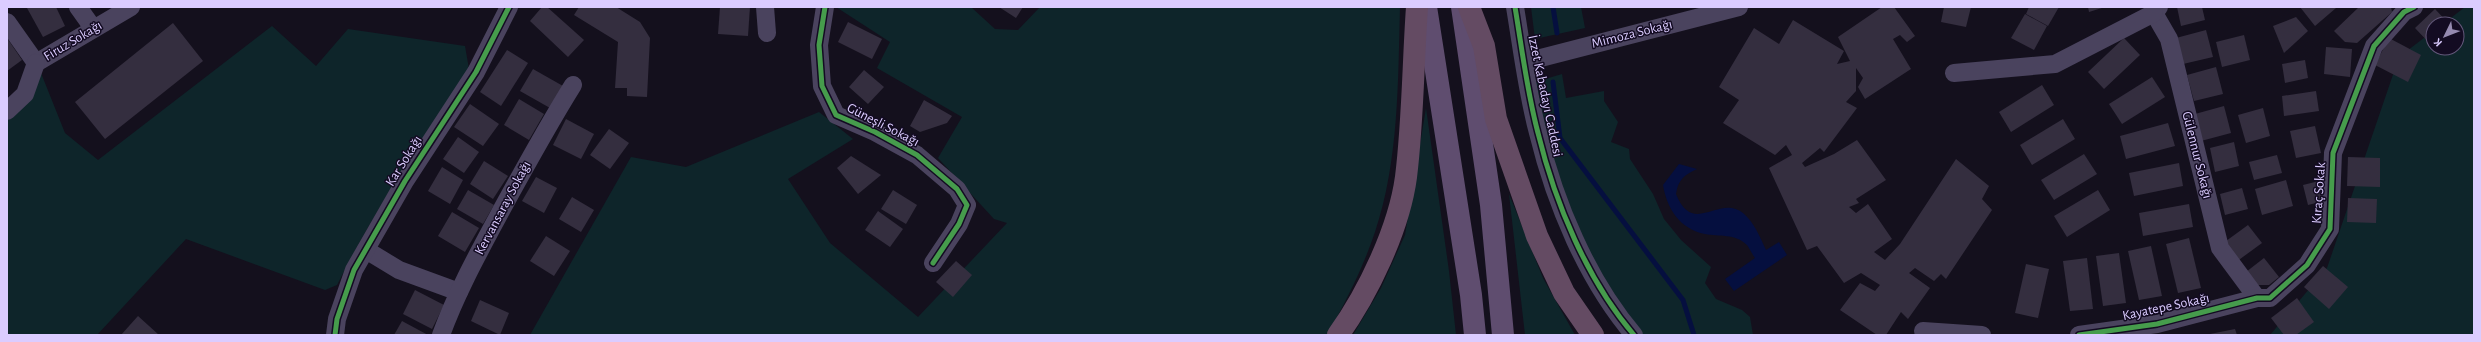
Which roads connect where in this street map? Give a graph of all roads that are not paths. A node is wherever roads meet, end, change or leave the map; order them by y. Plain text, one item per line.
1 (78, 7) edge
2 (131, 7) edge
3 (509, 7) edge
4 (765, 7) edge
5 (825, 7) edge
6 (1417, 7) edge
7 (1426, 7) edge
8 (1462, 7) edge
9 (1469, 7) edge
10 (1515, 7) edge
11 (1739, 7) edge
12 (2414, 7) edge
13 (2156, 10) edge
14 (7, 22) edge
15 (93, 28) junction
16 (767, 33) dead end
17 (1525, 62) junction
18 (36, 63) junction
19 (1954, 73) dead end
20 (573, 85) dead end
21 (7, 112) edge
22 (366, 250) junction
23 (933, 263) dead end
24 (459, 292) junction
25 (2256, 298) junction
26 (1923, 331) dead end
27 (335, 335) edge
28 (441, 335) edge
29 (1338, 335) edge
30 (1475, 335) edge
31 (1503, 335) edge
32 (1593, 335) edge
33 (1634, 335) edge
34 (1982, 335) edge
35 (2079, 335) edge

1 - 15 street
2 - 15 street, Firuz Sokağı
3 - 22 street, Kar Sokağı
4 - 16 street
5 - 23 street, Güneşli Sokağı
6 - 29 highway
7 - 30 main road
8 - 31 main road
9 - 32 highway
10 - 17 street, İzzet Kabadayı Caddesi
11 - 17 street, Mimoza Sokağı
12 - 25 street, Kıraç Sokak
13 - 19 street
13 - 25 street, Gülennur Sokağı
14 - 18 street
15 - 18 street, Firuz Sokağı
17 - 33 street, İzzet Kabadayı Caddesi
18 - 21 street
20 - 24 street, Kervansaray Sokağı
22 - 24 street
22 - 27 street, Kar Sokağı
24 - 28 street, Kervansaray Sokağı
25 - 35 street, Kayatepe Sokağı
26 - 34 street

